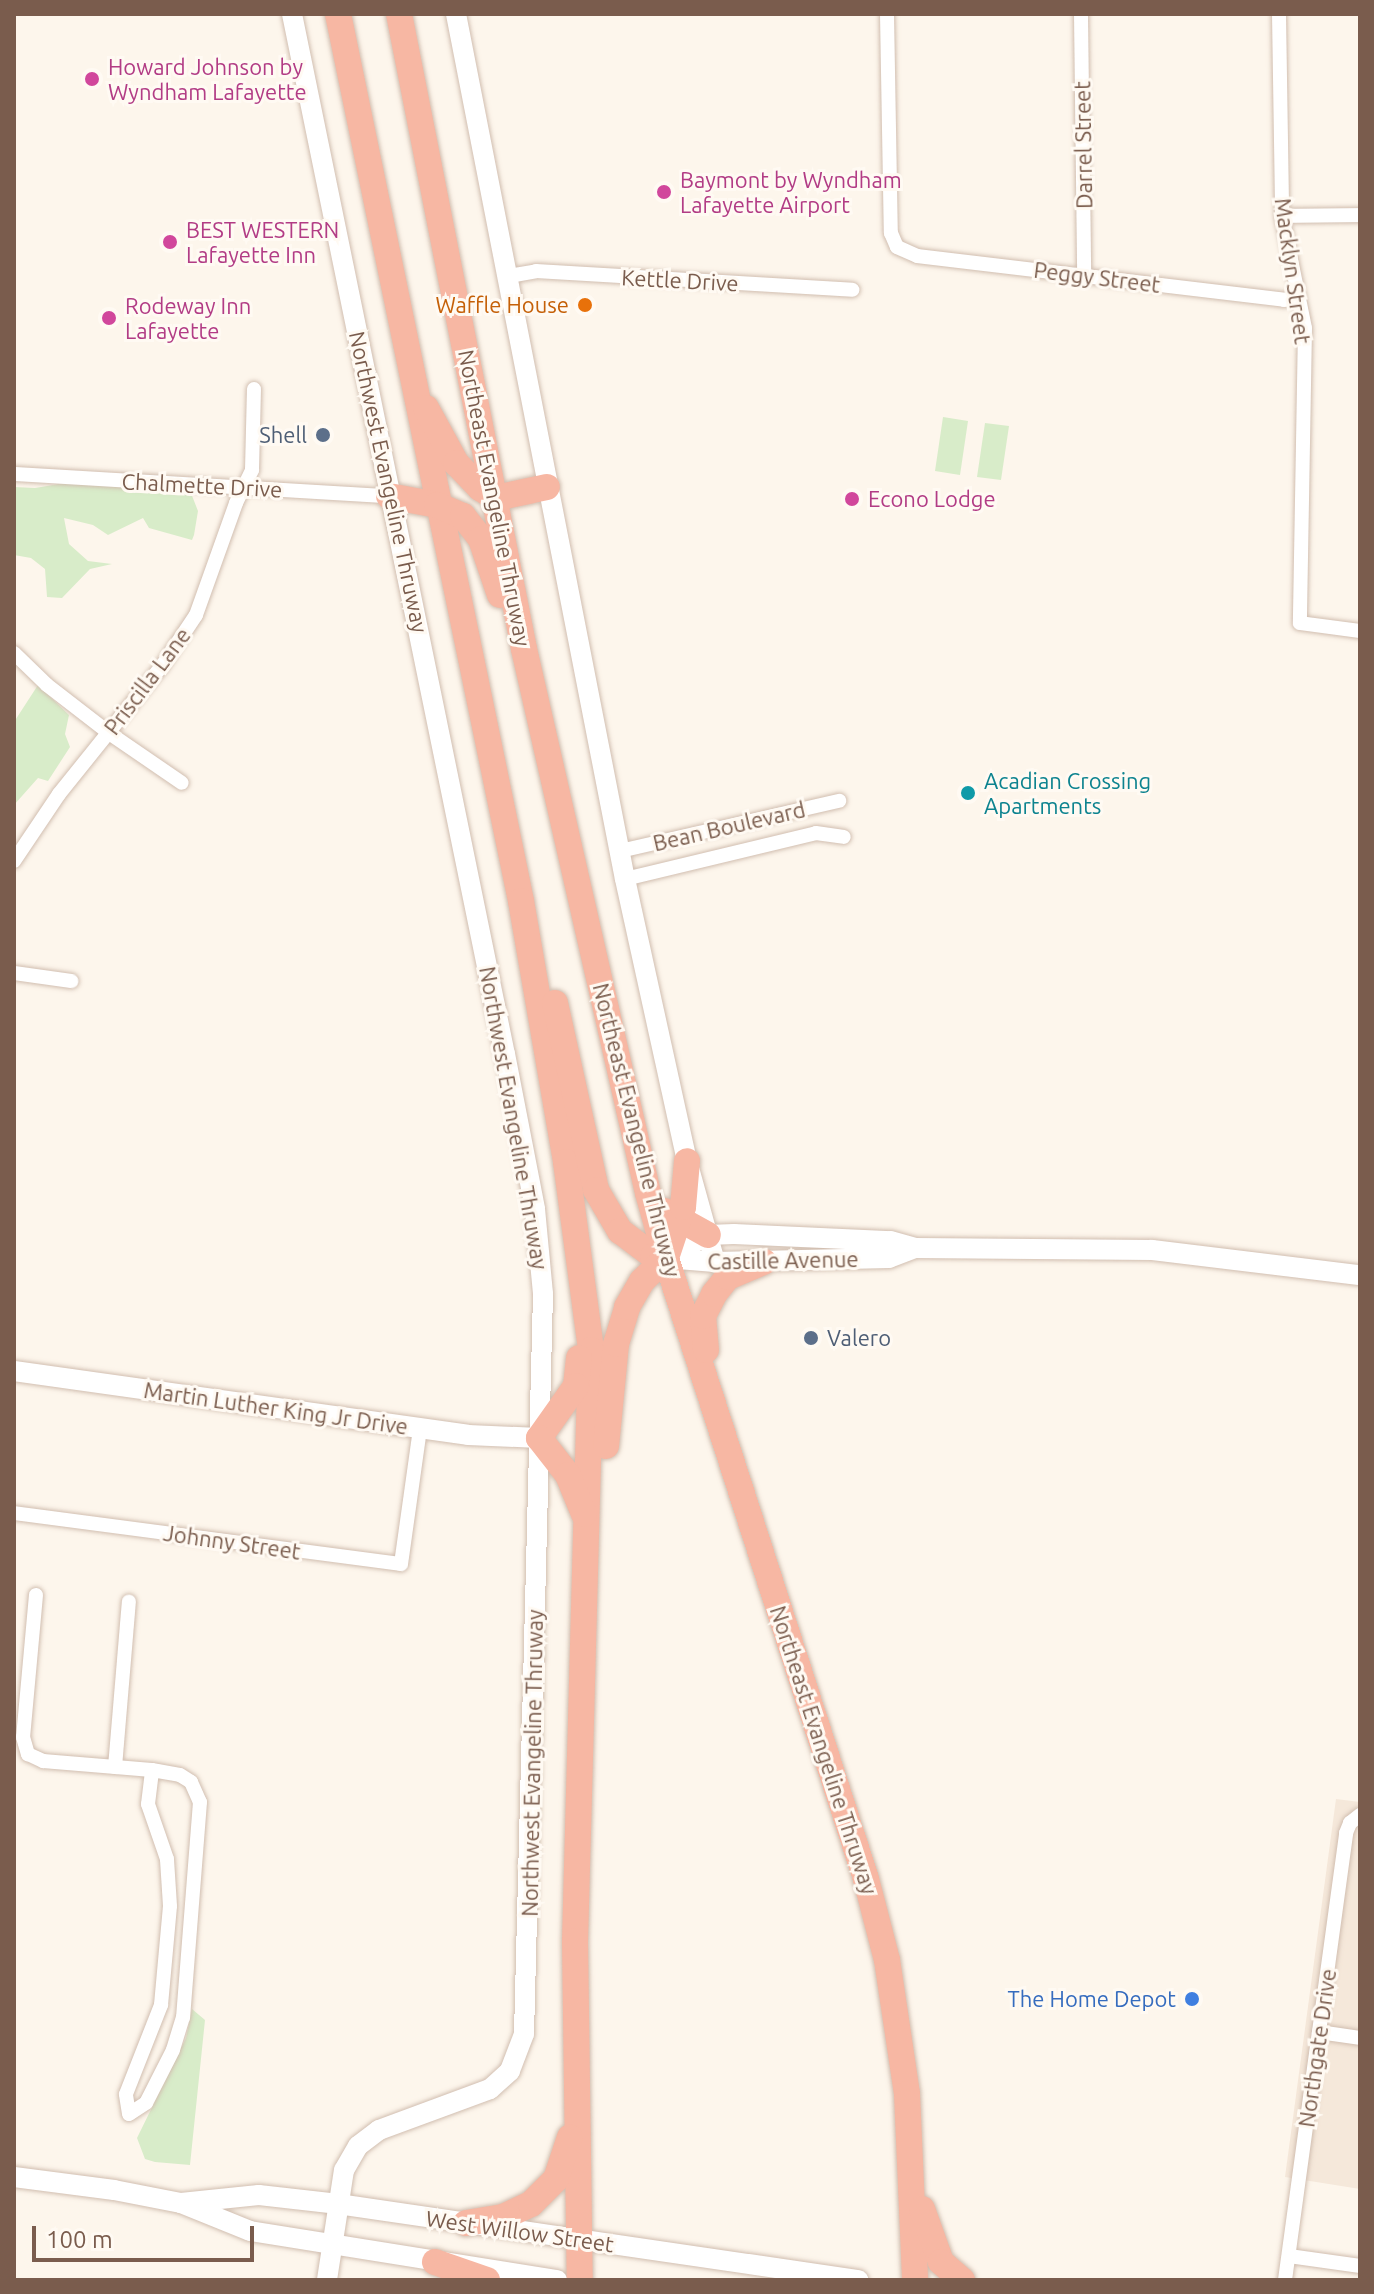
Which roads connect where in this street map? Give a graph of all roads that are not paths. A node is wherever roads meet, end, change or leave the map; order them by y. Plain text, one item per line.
1 (292, 14) edge
2 (338, 14) edge
3 (399, 14) edge
4 (456, 14) edge
5 (887, 14) edge
6 (1081, 14) edge
7 (1279, 14) edge
8 (1360, 215) edge
9 (1282, 216) junction
10 (509, 276) junction
11 (1084, 276) junction
12 (852, 290) dead end
13 (1299, 297) junction
14 (411, 376) junction
15 (254, 389) dead end
16 (14, 474) edge
17 (547, 487) junction
18 (243, 488) junction
19 (389, 496) junction
20 (496, 498) junction
21 (437, 505) junction
22 (1360, 631) edge
23 (524, 649) junction
24 (14, 653) edge
25 (109, 733) junction
26 (182, 783) dead end
27 (839, 801) dead end
28 (844, 837) dead end
29 (620, 851) junction
30 (14, 861) edge
31 (625, 879) junction
32 (521, 901) junction
33 (14, 973) edge
34 (71, 981) dead end
35 (687, 1161) junction
36 (648, 1193) junction
37 (679, 1219) junction
38 (708, 1235) junction
39 (915, 1248) junction
40 (666, 1258) junction
41 (715, 1262) junction
42 (764, 1262) junction
43 (1360, 1275) edge
44 (584, 1311) junction
45 (14, 1371) edge
46 (710, 1393) junction
47 (420, 1428) junction
48 (539, 1438) junction
49 (14, 1513) edge
50 (588, 1524) junction
51 (36, 1595) dead end
52 (129, 1602) dead end
53 (583, 1668) junction
54 (115, 1767) junction
55 (152, 1770) junction
56 (1358, 1816) edge
57 (170, 1906) junction
58 (191, 1906) junction
59 (153, 2027) junction
60 (1319, 2032) junction
61 (178, 2036) junction
62 (1360, 2038) edge
63 (577, 2118) junction
64 (911, 2163) junction
65 (14, 2177) edge
66 (181, 2203) junction
67 (338, 2204) junction
68 (466, 2223) junction
69 (579, 2240) junction
70 (332, 2246) junction
71 (1289, 2256) junction
72 (435, 2262) junction
73 (1360, 2266) edge
74 (327, 2280) edge
75 (487, 2280) edge
76 (557, 2280) edge
77 (580, 2280) edge
78 (858, 2280) edge
79 (915, 2280) edge
80 (962, 2280) edge
81 (1285, 2280) edge

1 - 19 street, Northwest Evangeline Thruway
2 - 14 highway, Northwest Evangeline Thruway
3 - 20 highway, Northeast Evangeline Thruway
4 - 10 street, Northeast Evangeline Thruway
5 - 11 street, Peggy Street
6 - 11 street, Darrel Street
7 - 9 street, Macklyn Street
8 - 9 street
9 - 13 street, Macklyn Street
10 - 12 street, Kettle Drive
10 - 17 street, Northeast Evangeline Thruway
11 - 13 street, Peggy Street
13 - 22 street, Macklyn Street
14 - 20 highway
14 - 21 highway, Northwest Evangeline Thruway
15 - 18 street, Priscilla Lane
16 - 18 street, Chalmette Drive
17 - 20 highway
17 - 29 street, Northeast Evangeline Thruway
18 - 19 street, Chalmette Drive
18 - 25 street, Priscilla Lane
19 - 21 highway
19 - 48 street, Northwest Evangeline Thruway
20 - 23 highway, Northeast Evangeline Thruway
21 - 23 highway
21 - 32 highway, Northwest Evangeline Thruway
23 - 36 highway, Northeast Evangeline Thruway
24 - 25 street
25 - 26 street
25 - 30 street, Priscilla Lane
27 - 29 street, Bean Boulevard
28 - 31 street, Bean Boulevard
29 - 31 street, Northeast Evangeline Thruway
31 - 35 street, Northeast Evangeline Thruway
32 - 40 highway
32 - 44 highway, Northwest Evangeline Thruway
33 - 34 street
35 - 37 highway
35 - 38 street, Northeast Evangeline Thruway
36 - 37 highway
36 - 40 highway, Northeast Evangeline Thruway
37 - 38 highway
37 - 40 highway
38 - 39 street, Castille Avenue
38 - 40 street, Castille Avenue
38 - 41 street, Northeast Evangeline Thruway
39 - 42 street, Castille Avenue
39 - 43 street, Castille Avenue
40 - 41 street, Castille Avenue
40 - 46 highway, Northeast Evangeline Thruway
40 - 53 highway
41 - 42 street, Castille Avenue
42 - 46 highway
44 - 48 highway
44 - 50 highway, Northwest Evangeline Thruway
45 - 47 street, Martin Luther King Jr Drive
46 - 64 highway, Northeast Evangeline Thruway
47 - 48 street, Martin Luther King Jr Drive
47 - 49 street, Johnny Street
48 - 50 highway
48 - 67 street, Northwest Evangeline Thruway
50 - 53 highway, Northwest Evangeline Thruway
51 - 54 street
52 - 54 street
53 - 63 highway, Northwest Evangeline Thruway
54 - 55 street
55 - 57 street
55 - 58 street
56 - 60 street, Northgate Drive
57 - 58 street
57 - 59 street
58 - 61 street
59 - 61 street
59 - 61 street
60 - 62 street
60 - 71 street, Northgate Drive
63 - 68 highway
63 - 69 highway, Northwest Evangeline Thruway
64 - 79 highway, Northeast Evangeline Thruway
64 - 80 highway
65 - 66 street, West Willow Street
66 - 67 street, West Willow Street
66 - 70 street, West Willow Street
67 - 68 street, West Willow Street
67 - 70 street, Northwest Evangeline Thruway
68 - 69 street, West Willow Street
69 - 77 highway, Northwest Evangeline Thruway
69 - 78 street, West Willow Street
70 - 72 street, West Willow Street
70 - 74 street, Northwest Evangeline Thruway
71 - 73 street
71 - 81 street, Northgate Drive
72 - 75 highway
72 - 76 street, West Willow Street

